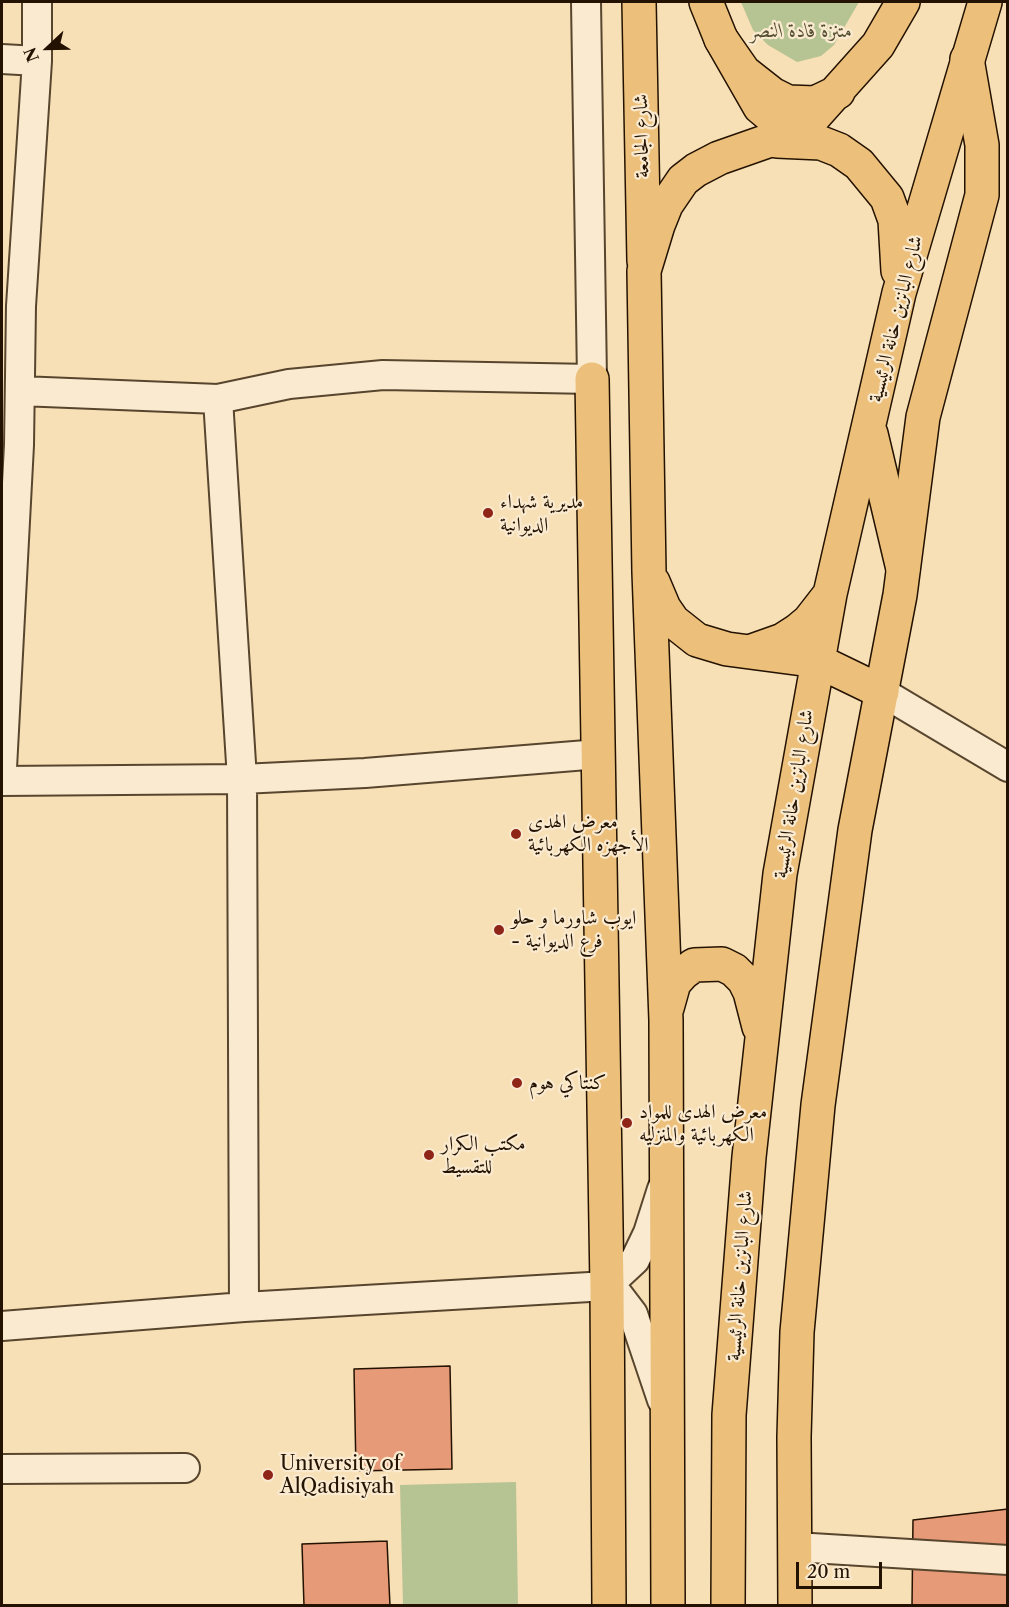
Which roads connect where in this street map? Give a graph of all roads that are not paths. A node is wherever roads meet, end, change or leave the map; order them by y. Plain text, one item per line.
1 (37, 2) edge
2 (586, 2) edge
3 (639, 2) edge
4 (706, 2) edge
5 (903, 2) edge
6 (985, 2) edge
7 (721, 39) junction
8 (2, 59) edge
9 (967, 59) junction
10 (37, 62) junction
11 (839, 91) junction
12 (790, 132) junction
13 (821, 143) junction
14 (755, 145) junction
15 (644, 271) junction
16 (899, 293) junction
17 (592, 379) junction
18 (20, 391) junction
19 (218, 399) junction
20 (869, 427) junction
21 (903, 569) junction
22 (649, 572) junction
23 (830, 594) junction
24 (752, 651) junction
25 (818, 661) junction
26 (882, 692) junction
27 (599, 754) junction
28 (1008, 767) edge
29 (2, 768) edge
30 (242, 779) junction
31 (2, 781) edge
32 (666, 1020) junction
33 (761, 1058) junction
34 (665, 1181) junction
35 (607, 1286) junction
36 (244, 1307) junction
37 (2, 1326) edge
38 (666, 1410) junction
39 (185, 1468) dead end
40 (2, 1469) edge
41 (795, 1547) junction
42 (1008, 1560) edge
43 (609, 1605) edge
44 (668, 1605) edge
45 (728, 1605) edge
46 (795, 1605) edge

1 - 10 street
2 - 17 street
3 - 15 main road, شارع الجامعة
4 - 7 main road
5 - 11 main road
6 - 9 main road, شارع البانزين خانة الرئيسية
7 - 11 main road
7 - 12 main road
8 - 10 street
9 - 16 main road, شارع البانزين خانة الرئيسية
9 - 21 main road
10 - 18 street
11 - 12 main road
12 - 13 main road
12 - 14 main road
13 - 14 main road
13 - 16 main road
14 - 15 main road
15 - 22 main road, شارع الجامعة
16 - 20 main road, شارع البانزين خانة الرئيسية
17 - 19 street
17 - 27 main road
18 - 19 street
18 - 29 street
19 - 30 street
20 - 21 main road
20 - 23 main road, شارع البانزين خانة الرئيسية
21 - 26 main road
22 - 24 main road
22 - 32 main road, شارع الجامعة
23 - 24 main road
23 - 25 main road, شارع البانزين خانة الرئيسية
24 - 25 main road
25 - 26 main road
25 - 33 main road, شارع البانزين خانة الرئيسية
26 - 28 street
26 - 41 main road
27 - 30 street
27 - 35 main road
30 - 31 street
30 - 36 street
32 - 33 main road
32 - 34 main road
33 - 45 main road, شارع البانزين خانة الرئيسية
34 - 35 street
34 - 38 main road
35 - 36 street
35 - 38 street
35 - 43 main road
36 - 37 street
38 - 44 main road
39 - 40 street
41 - 42 street
41 - 46 main road

